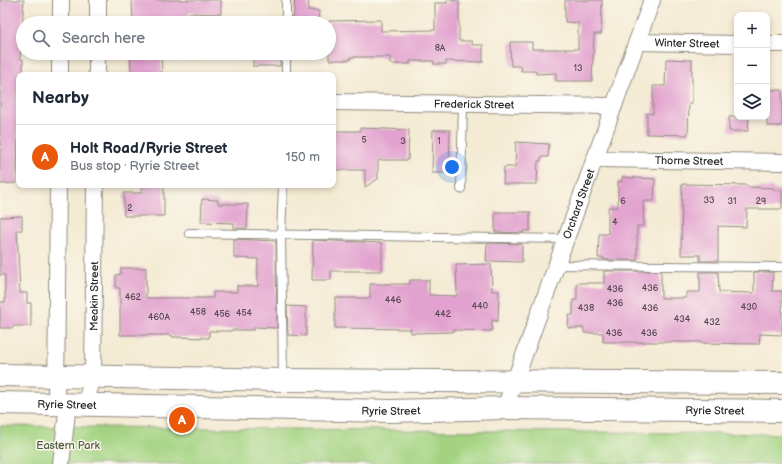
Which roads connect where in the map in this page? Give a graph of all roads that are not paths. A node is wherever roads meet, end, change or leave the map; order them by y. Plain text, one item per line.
1 (61, 0) edge
2 (98, 0) edge
3 (286, 0) edge
4 (652, 0) edge
5 (61, 16) edge
6 (98, 16) edge
7 (286, 16) edge
8 (637, 42) junction
9 (734, 44) edge
10 (770, 44) edge
11 (782, 44) edge
12 (60, 60) edge
13 (97, 60) edge
14 (286, 60) edge
15 (60, 72) edge
16 (96, 72) edge
17 (286, 72) edge
18 (336, 102) edge
19 (463, 104) junction
20 (614, 106) junction
21 (595, 159) junction
22 (782, 162) edge
23 (58, 188) edge
24 (95, 188) edge
25 (283, 188) edge
26 (461, 189) dead end
27 (188, 233) dead end
28 (281, 235) junction
29 (566, 239) junction
30 (557, 265) junction
31 (782, 267) edge
32 (0, 375) edge
33 (56, 375) junction
34 (93, 377) junction
35 (283, 380) junction
36 (514, 380) junction
37 (782, 383) edge
38 (0, 403) edge
39 (70, 404) junction
40 (505, 408) junction
41 (782, 411) edge
42 (61, 464) edge

1 - 5 street
2 - 6 street
3 - 7 lane
4 - 8 street, Orchard Street
8 - 9 street, Winter Street
8 - 20 street, Orchard Street
10 - 11 street
12 - 15 street
13 - 16 street
14 - 17 lane
18 - 19 street, Frederick Street
19 - 20 street, Frederick Street
19 - 26 lane
20 - 21 street, Orchard Street
21 - 22 street, Thorne Street
21 - 29 street, Orchard Street
23 - 33 street
24 - 34 street, Meakin Street
25 - 28 lane
27 - 28 lane
28 - 29 lane
28 - 35 lane
29 - 30 street, Orchard Street
30 - 31 lane
30 - 36 street, Orchard Street
32 - 33 main road
33 - 34 main road
33 - 39 street
34 - 35 main road
34 - 39 street, Meakin Street
35 - 36 main road
36 - 37 main road
36 - 40 street, Orchard Street
38 - 39 main road, Ryrie Street
39 - 40 main road, Ryrie Street
39 - 42 street
40 - 41 main road, Ryrie Street

